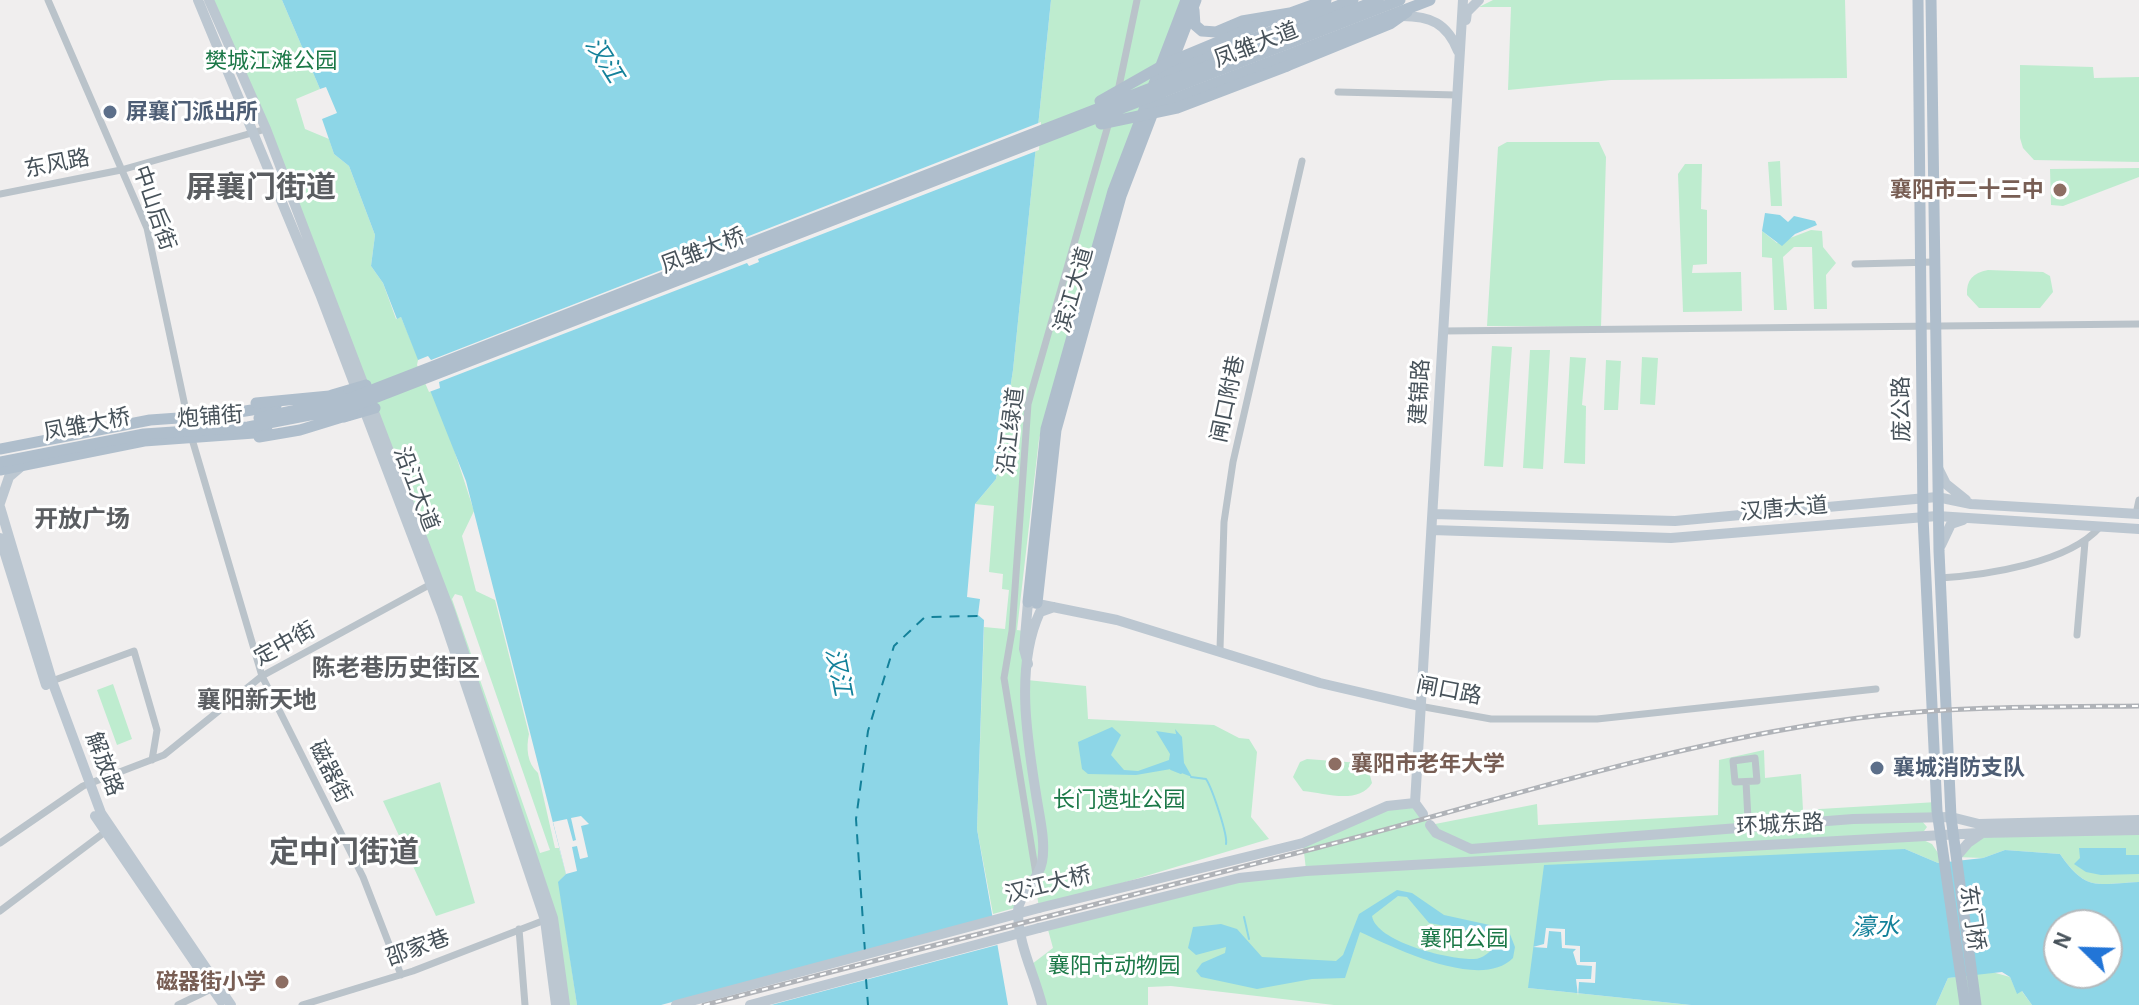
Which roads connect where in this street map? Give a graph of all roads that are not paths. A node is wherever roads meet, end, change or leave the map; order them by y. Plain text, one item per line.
1 (48, 0) edge
2 (198, 0) edge
3 (209, 0) edge
4 (1137, 0) edge
5 (1326, 0) edge
6 (1353, 0) edge
7 (1378, 0) edge
8 (1400, 0) edge
9 (1463, 0) edge
10 (1479, 0) edge
11 (1918, 0) edge
12 (1931, 0) edge
13 (1425, 1) edge
14 (1192, 3) edge
15 (1290, 13) junction
16 (1402, 16) junction
17 (1459, 53) junction
18 (1169, 71) junction
19 (1155, 77) junction
20 (1200, 89) junction
21 (1338, 92) dead end
22 (1456, 95) junction
23 (1155, 106) junction
24 (1142, 112) junction
25 (1067, 126) junction
26 (266, 129) junction
27 (254, 133) junction
28 (1137, 154) junction
29 (1302, 161) dead end
30 (121, 170) junction
31 (0, 194) edge
32 (1920, 262) junction
33 (1934, 262) junction
34 (1855, 264) dead end
35 (2139, 324) edge
36 (1920, 326) junction
37 (1935, 326) junction
38 (1443, 331) junction
39 (427, 374) junction
40 (361, 387) junction
41 (370, 410) junction
42 (221, 415) junction
43 (189, 417) junction
44 (225, 436) junction
45 (192, 439) junction
46 (0, 447) edge
47 (0, 456) edge
48 (0, 462) edge
49 (23, 465) junction
50 (1937, 466) junction
51 (0, 470) edge
52 (1923, 481) junction
53 (1937, 497) junction
54 (1924, 499) junction
55 (1909, 500) junction
56 (2139, 500) edge
57 (1971, 504) junction
58 (0, 505) edge
59 (1433, 514) junction
60 (2137, 514) edge
61 (1937, 516) junction
62 (1923, 517) junction
63 (1972, 518) junction
64 (1908, 519) junction
65 (2100, 527) junction
66 (2139, 529) edge
67 (1432, 530) junction
68 (0, 538) edge
69 (1924, 540) junction
70 (2085, 542) junction
71 (1939, 551) junction
72 (1940, 578) junction
73 (431, 584) junction
74 (1032, 602) junction
75 (1057, 607) junction
76 (1012, 631) junction
77 (1025, 631) junction
78 (2077, 635) dead end
79 (1220, 649) junction
80 (1028, 664) junction
81 (262, 676) junction
82 (52, 681) junction
83 (1876, 689) dead end
84 (1419, 706) junction
85 (152, 760) junction
86 (1746, 782) junction
87 (86, 784) junction
88 (1414, 785) junction
89 (1415, 803) junction
90 (1387, 806) junction
91 (1423, 814) dead end
92 (1951, 817) junction
93 (1938, 818) junction
94 (1748, 819) dead end
95 (2139, 820) edge
96 (1430, 825) dead end
97 (2139, 830) edge
98 (105, 832) junction
99 (1982, 833) junction
100 (1954, 836) junction
101 (1940, 837) junction
102 (1919, 838) junction
103 (0, 843) edge
104 (1943, 858) junction
105 (1956, 858) junction
106 (1423, 865) joint
107 (1036, 876) junction
108 (0, 911) edge
109 (545, 920) junction
110 (519, 929) junction
111 (401, 975) junction
112 (1967, 982) junction
113 (211, 989) junction
114 (178, 1005) edge
115 (223, 1005) edge
116 (231, 1005) edge
117 (302, 1005) edge
118 (525, 1005) edge
119 (556, 1005) edge
120 (565, 1005) edge
121 (676, 1005) edge
122 (750, 1005) edge
123 (1042, 1005) edge
124 (1965, 1005) edge
125 (1976, 1005) edge

1 - 30 street, 中山后街
2 - 27 main road, 沿江大道
3 - 26 main road, 沿江大道
4 - 76 street, 沿江绿道
5 - 15 main road
6 - 18 main road, 凤雏大道
7 - 25 main road, 凤雏大桥, bridge
8 - 25 main road, 凤雏大桥, bridge
9 - 17 main road, 建锦路
10 - 17 main road
11 - 32 main road, 庞公路
12 - 33 main road, 庞公路
13 - 16 main road
13 - 20 main road, 凤雏大道
14 - 15 main road
14 - 18 main road, 滨江大道
14 - 19 main road, 滨江大道
15 - 25 main road, bridge
16 - 17 main road
16 - 25 main road, bridge
17 - 22 main road, 建锦路
18 - 19 main road, 凤雏大道
18 - 23 main road, 滨江大道
19 - 24 main road, 滨江大道
20 - 23 main road, 凤雏大道
20 - 28 main road
21 - 22 street
22 - 38 main road, 建锦路
23 - 24 main road, 凤雏大道
23 - 28 main road, 滨江大道
24 - 74 main road, 滨江大道
25 - 39 main road, 凤雏大桥, bridge
26 - 27 street, 东风路
26 - 40 main road, 沿江大道
27 - 30 street, 东风路
27 - 40 main road, 沿江大道
28 - 74 main road, 滨江大道
29 - 79 street, 闸口附巷
30 - 31 street, 东风路
30 - 43 street, 中山后街
32 - 33 street
32 - 34 street
32 - 36 main road, 庞公路
33 - 37 main road, 庞公路
35 - 37 street
36 - 37 street
36 - 38 street
36 - 52 main road, 庞公路
37 - 50 main road, 庞公路
38 - 59 main road, 建锦路
39 - 42 main road, bridge
39 - 44 main road, bridge
39 - 47 main road, 凤雏大桥, bridge
39 - 48 main road, 凤雏大桥, bridge
40 - 41 main road, 沿江大道
40 - 42 main road, 炮铺街
41 - 44 main road, 炮铺街
41 - 73 main road, 沿江大道
41 - 120 main road, 沿江大道
42 - 43 main road, 炮铺街
43 - 45 street, 中山后街
43 - 46 main road, 炮铺街
44 - 45 main road, 炮铺街
45 - 49 main road, 炮铺街
45 - 81 street, 磁器街
49 - 51 main road, 炮铺街
49 - 58 main road
50 - 53 main road, 庞公路
50 - 57 main road
52 - 54 main road, 庞公路
52 - 55 main road
53 - 54 main road, 汉唐大道
53 - 57 main road, 汉唐大道
53 - 61 main road, 庞公路
54 - 55 main road, 汉唐大道
54 - 62 main road, 庞公路
55 - 59 main road, 汉唐大道
56 - 60 street
57 - 60 main road, 汉唐大道
58 - 82 main road, 解放路
59 - 67 main road, 建锦路
61 - 62 main road, 汉唐大道
61 - 63 main road, 汉唐大道
61 - 71 main road, 庞公路
62 - 64 main road, 汉唐大道
62 - 69 main road, 庞公路
63 - 65 main road, 汉唐大道
63 - 71 main road
64 - 67 main road, 汉唐大道
64 - 69 main road
65 - 66 main road, 汉唐大道
65 - 70 street
67 - 84 main road, 建锦路
68 - 87 main road, 解放路
69 - 93 main road, 庞公路
70 - 72 street
70 - 78 street
71 - 72 main road, 庞公路
72 - 92 main road, 庞公路
73 - 81 street, 定中街
73 - 109 main road, 沿江大道
74 - 75 main road, 闸口路
74 - 77 main road
75 - 79 main road, 闸口路
75 - 80 main road
76 - 77 main road
76 - 107 street, 沿江绿道
77 - 80 main road
79 - 84 main road, 闸口路
80 - 107 main road
81 - 85 street, 定中街
81 - 111 street, 磁器街
82 - 85 street
82 - 87 main road, 解放路
83 - 84 street, 闸口路
84 - 88 main road, 建锦路
85 - 87 street, 定中街
86 - 86 street
86 - 94 street
87 - 98 main road, 解放路
87 - 103 street, 定中街
87 - 116 main road, 解放路
88 - 89 main road, 建锦路
88 - 90 main road
89 - 90 main road, 汉江大桥
89 - 91 main road
90 - 121 main road, 汉江大桥, bridge
92 - 93 main road, 环城东路
92 - 95 main road, 环城东路
92 - 100 main road, 庞公路
93 - 96 main road, 环城东路
93 - 101 main road, 庞公路
97 - 99 main road, 环城东路
98 - 108 street
98 - 113 main road, 解放路
99 - 100 main road, 环城东路
99 - 105 main road
100 - 101 main road, 环城东路
100 - 105 main road, 东门桥
101 - 102 main road, 环城东路
101 - 104 main road, 东门桥
102 - 104 main road
102 - 106 main road, 环城东路
104 - 112 main road, 东门桥
105 - 112 main road, 东门桥
106 - 122 main road, 汉江大桥, bridge
107 - 123 main road
109 - 110 street, 邵家巷
109 - 119 main road, 沿江大道
110 - 111 street, 邵家巷
110 - 118 street
111 - 117 street, 邵家巷
112 - 124 main road
112 - 125 main road
113 - 114 street
113 - 115 main road, 解放路

